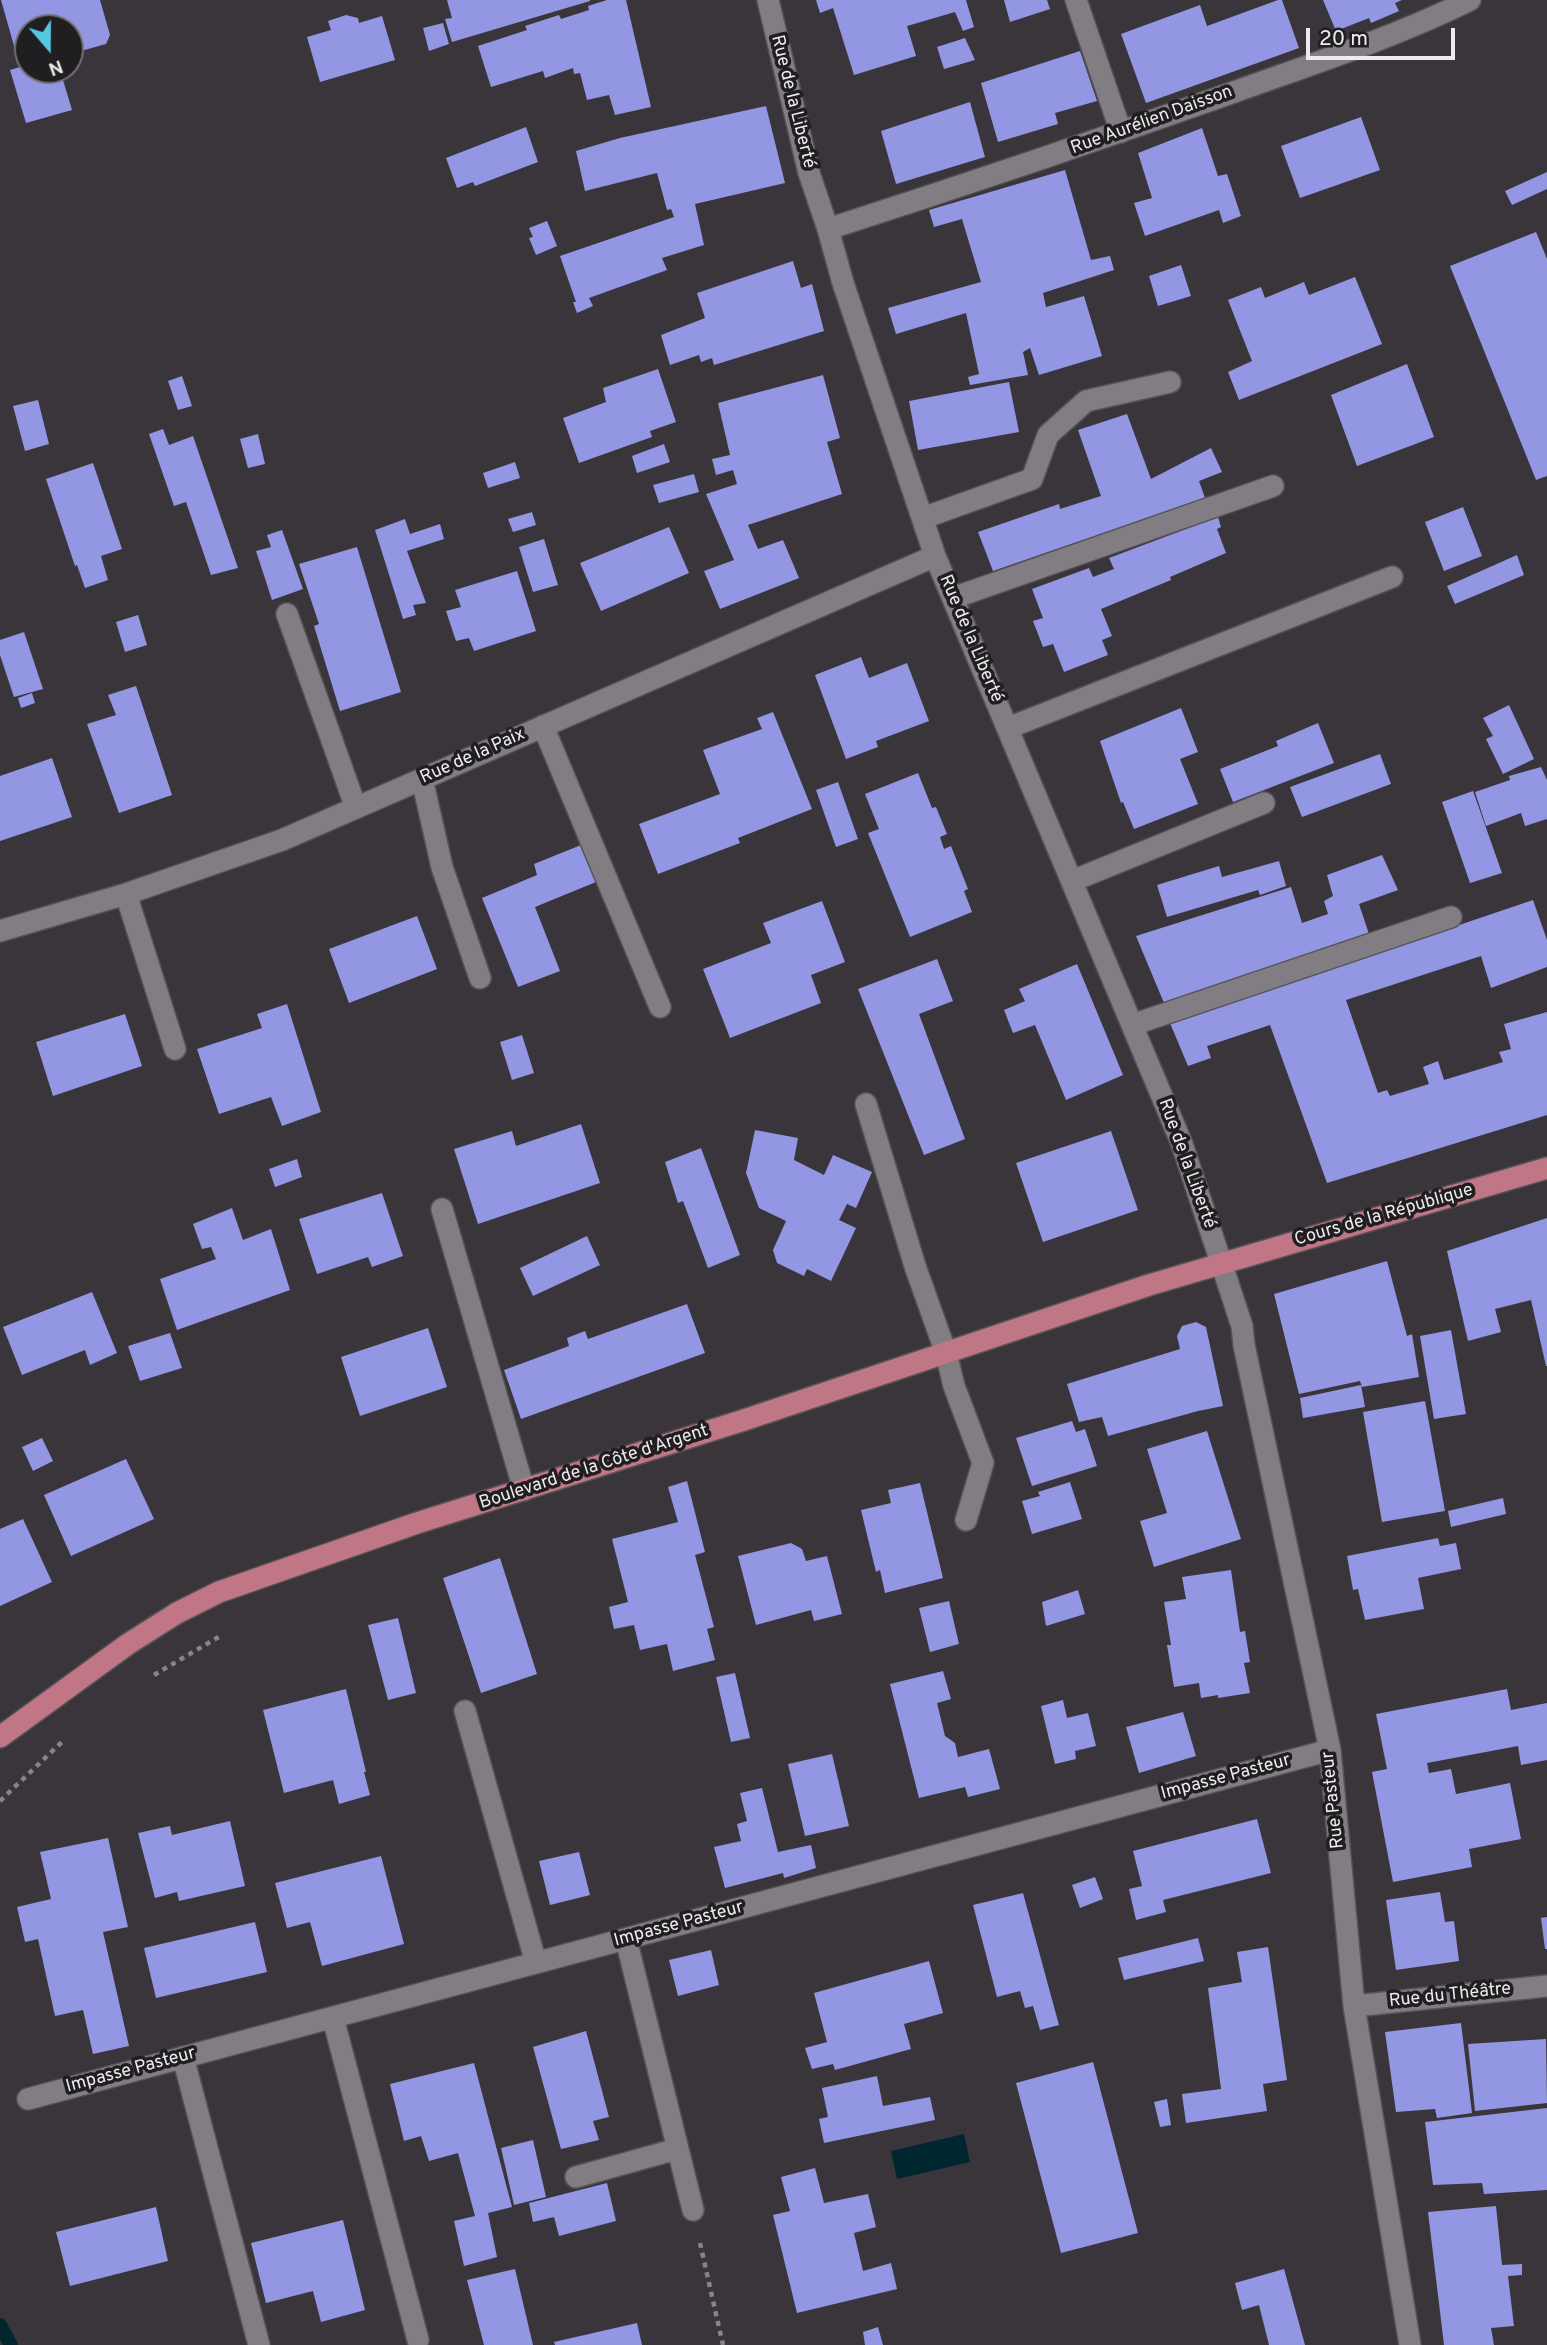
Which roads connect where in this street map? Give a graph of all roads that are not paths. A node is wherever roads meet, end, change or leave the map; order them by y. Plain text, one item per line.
1 (768, 0) edge
2 (1076, 0) edge
3 (1470, 0) edge
4 (1121, 132) junction
5 (828, 229) junction
6 (1170, 382) dead end
7 (1273, 486) dead end
8 (922, 518) junction
9 (935, 555) junction
10 (1392, 577) dead end
11 (953, 598) junction
12 (288, 614) dead end
13 (543, 726) junction
14 (1008, 728) junction
15 (422, 779) junction
16 (1264, 803) dead end
17 (356, 808) junction
18 (1072, 881) junction
19 (126, 894) junction
20 (1451, 918) dead end
21 (1, 926) edge
22 (480, 978) dead end
23 (660, 1007) dead end
24 (1132, 1025) junction
25 (175, 1049) dead end
26 (866, 1104) dead end
27 (1547, 1168) edge
28 (442, 1209) dead end
29 (1220, 1262) junction
30 (946, 1353) junction
31 (524, 1490) junction
32 (966, 1520) dead end
33 (465, 1711) dead end
34 (0, 1737) edge
35 (1330, 1750) junction
36 (626, 1939) junction
37 (537, 1963) junction
38 (1547, 1986) edge
39 (1353, 2006) junction
40 (333, 2018) junction
41 (183, 2057) junction
42 (28, 2099) dead end
43 (677, 2149) junction
44 (576, 2177) dead end
45 (693, 2210) road end
46 (418, 2340) dead end
47 (259, 2345) edge
48 (1410, 2345) edge

1 - 5 street, Rue de la Liberté
2 - 4 street
3 - 4 street, Rue Aurélien Daisson
4 - 5 street, Rue Aurélien Daisson
5 - 8 street, Rue de la Liberté
6 - 8 street
7 - 11 street
8 - 9 street, Rue de la Liberté
9 - 11 street, Rue de la Liberté
9 - 13 street, Rue de la Paix
10 - 14 street
11 - 14 street, Rue de la Liberté
12 - 17 street
13 - 15 street, Rue de la Paix
13 - 23 street
14 - 18 street, Rue de la Liberté
15 - 17 street, Rue de la Paix
15 - 22 street
16 - 18 street
17 - 19 street, Rue de la Paix
18 - 24 street, Rue de la Liberté
19 - 21 street, Rue de la Paix
19 - 25 street
20 - 24 street
24 - 29 street, Rue de la Liberté
26 - 30 street
27 - 29 main road, Cours de la République
28 - 31 street
29 - 30 main road, Boulevard de la Côte d'Argent
29 - 35 street, Rue Pasteur
30 - 31 main road, Boulevard de la Côte d'Argent
30 - 32 street
31 - 34 main road, Boulevard de la Côte d'Argent
33 - 37 street
35 - 36 street, Impasse Pasteur
35 - 39 street, Rue Pasteur
36 - 37 street, Impasse Pasteur
36 - 43 street
37 - 40 street, Impasse Pasteur
38 - 39 street, Rue du Théâtre
39 - 48 street, Rue Pasteur
40 - 41 street, Impasse Pasteur
40 - 46 street
41 - 42 street, Impasse Pasteur
41 - 47 street
43 - 44 street
43 - 45 street

